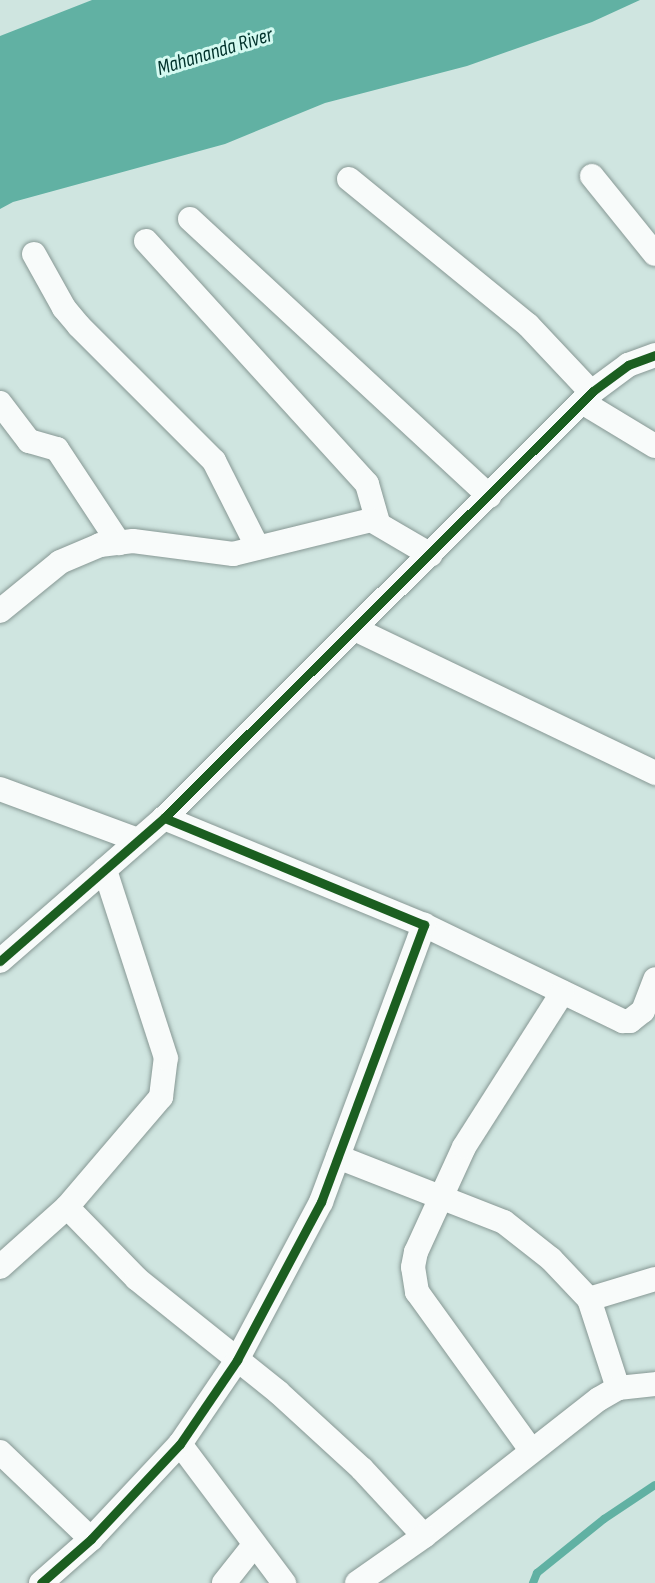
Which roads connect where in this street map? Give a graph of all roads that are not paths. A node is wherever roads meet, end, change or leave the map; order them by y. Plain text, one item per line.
1 (592, 176) dead end
2 (349, 179) dead end
3 (190, 219) dead end
4 (146, 241) dead end
5 (34, 254) dead end
6 (655, 254) edge
7 (655, 355) edge
8 (587, 398) junction
9 (0, 403) edge
10 (655, 446) edge
11 (489, 496) junction
12 (378, 522) junction
13 (119, 543) junction
14 (258, 548) junction
15 (431, 555) junction
16 (0, 611) edge
17 (357, 630) junction
18 (655, 773) edge
19 (0, 789) edge
20 (164, 818) junction
21 (138, 840) junction
22 (105, 870) junction
23 (424, 925) junction
24 (0, 961) edge
25 (655, 980) edge
26 (562, 993) junction
27 (338, 1157) junction
28 (442, 1195) junction
29 (67, 1207) junction
30 (0, 1267) edge
31 (655, 1278) edge
32 (589, 1299) junction
33 (237, 1360) junction
34 (655, 1384) edge
35 (618, 1388) junction
36 (180, 1444) junction
37 (531, 1450) junction
38 (0, 1452) edge
39 (424, 1536) junction
40 (91, 1539) junction
41 (254, 1545) junction
42 (41, 1583) edge
43 (224, 1583) edge
44 (284, 1583) edge
45 (357, 1583) edge

1 - 6 street
2 - 8 street
3 - 11 street
4 - 12 street
5 - 14 street
7 - 8 street
8 - 10 street
8 - 11 street
9 - 13 street
11 - 15 street
12 - 14 street
12 - 15 street
13 - 14 street
13 - 16 street
15 - 17 street
17 - 18 street
17 - 20 street
19 - 21 street
20 - 21 street
20 - 23 street
21 - 22 street
22 - 24 street
22 - 29 street
23 - 26 street
23 - 27 street
25 - 26 street
26 - 28 street
27 - 28 street
27 - 33 street
28 - 32 street
28 - 37 street
29 - 30 street
29 - 33 street
31 - 32 street
32 - 35 street
33 - 36 street
33 - 39 street
34 - 35 street
35 - 37 street
36 - 40 street
36 - 41 street
37 - 39 street
38 - 40 street
39 - 45 street
40 - 42 street
41 - 43 street
41 - 44 street

